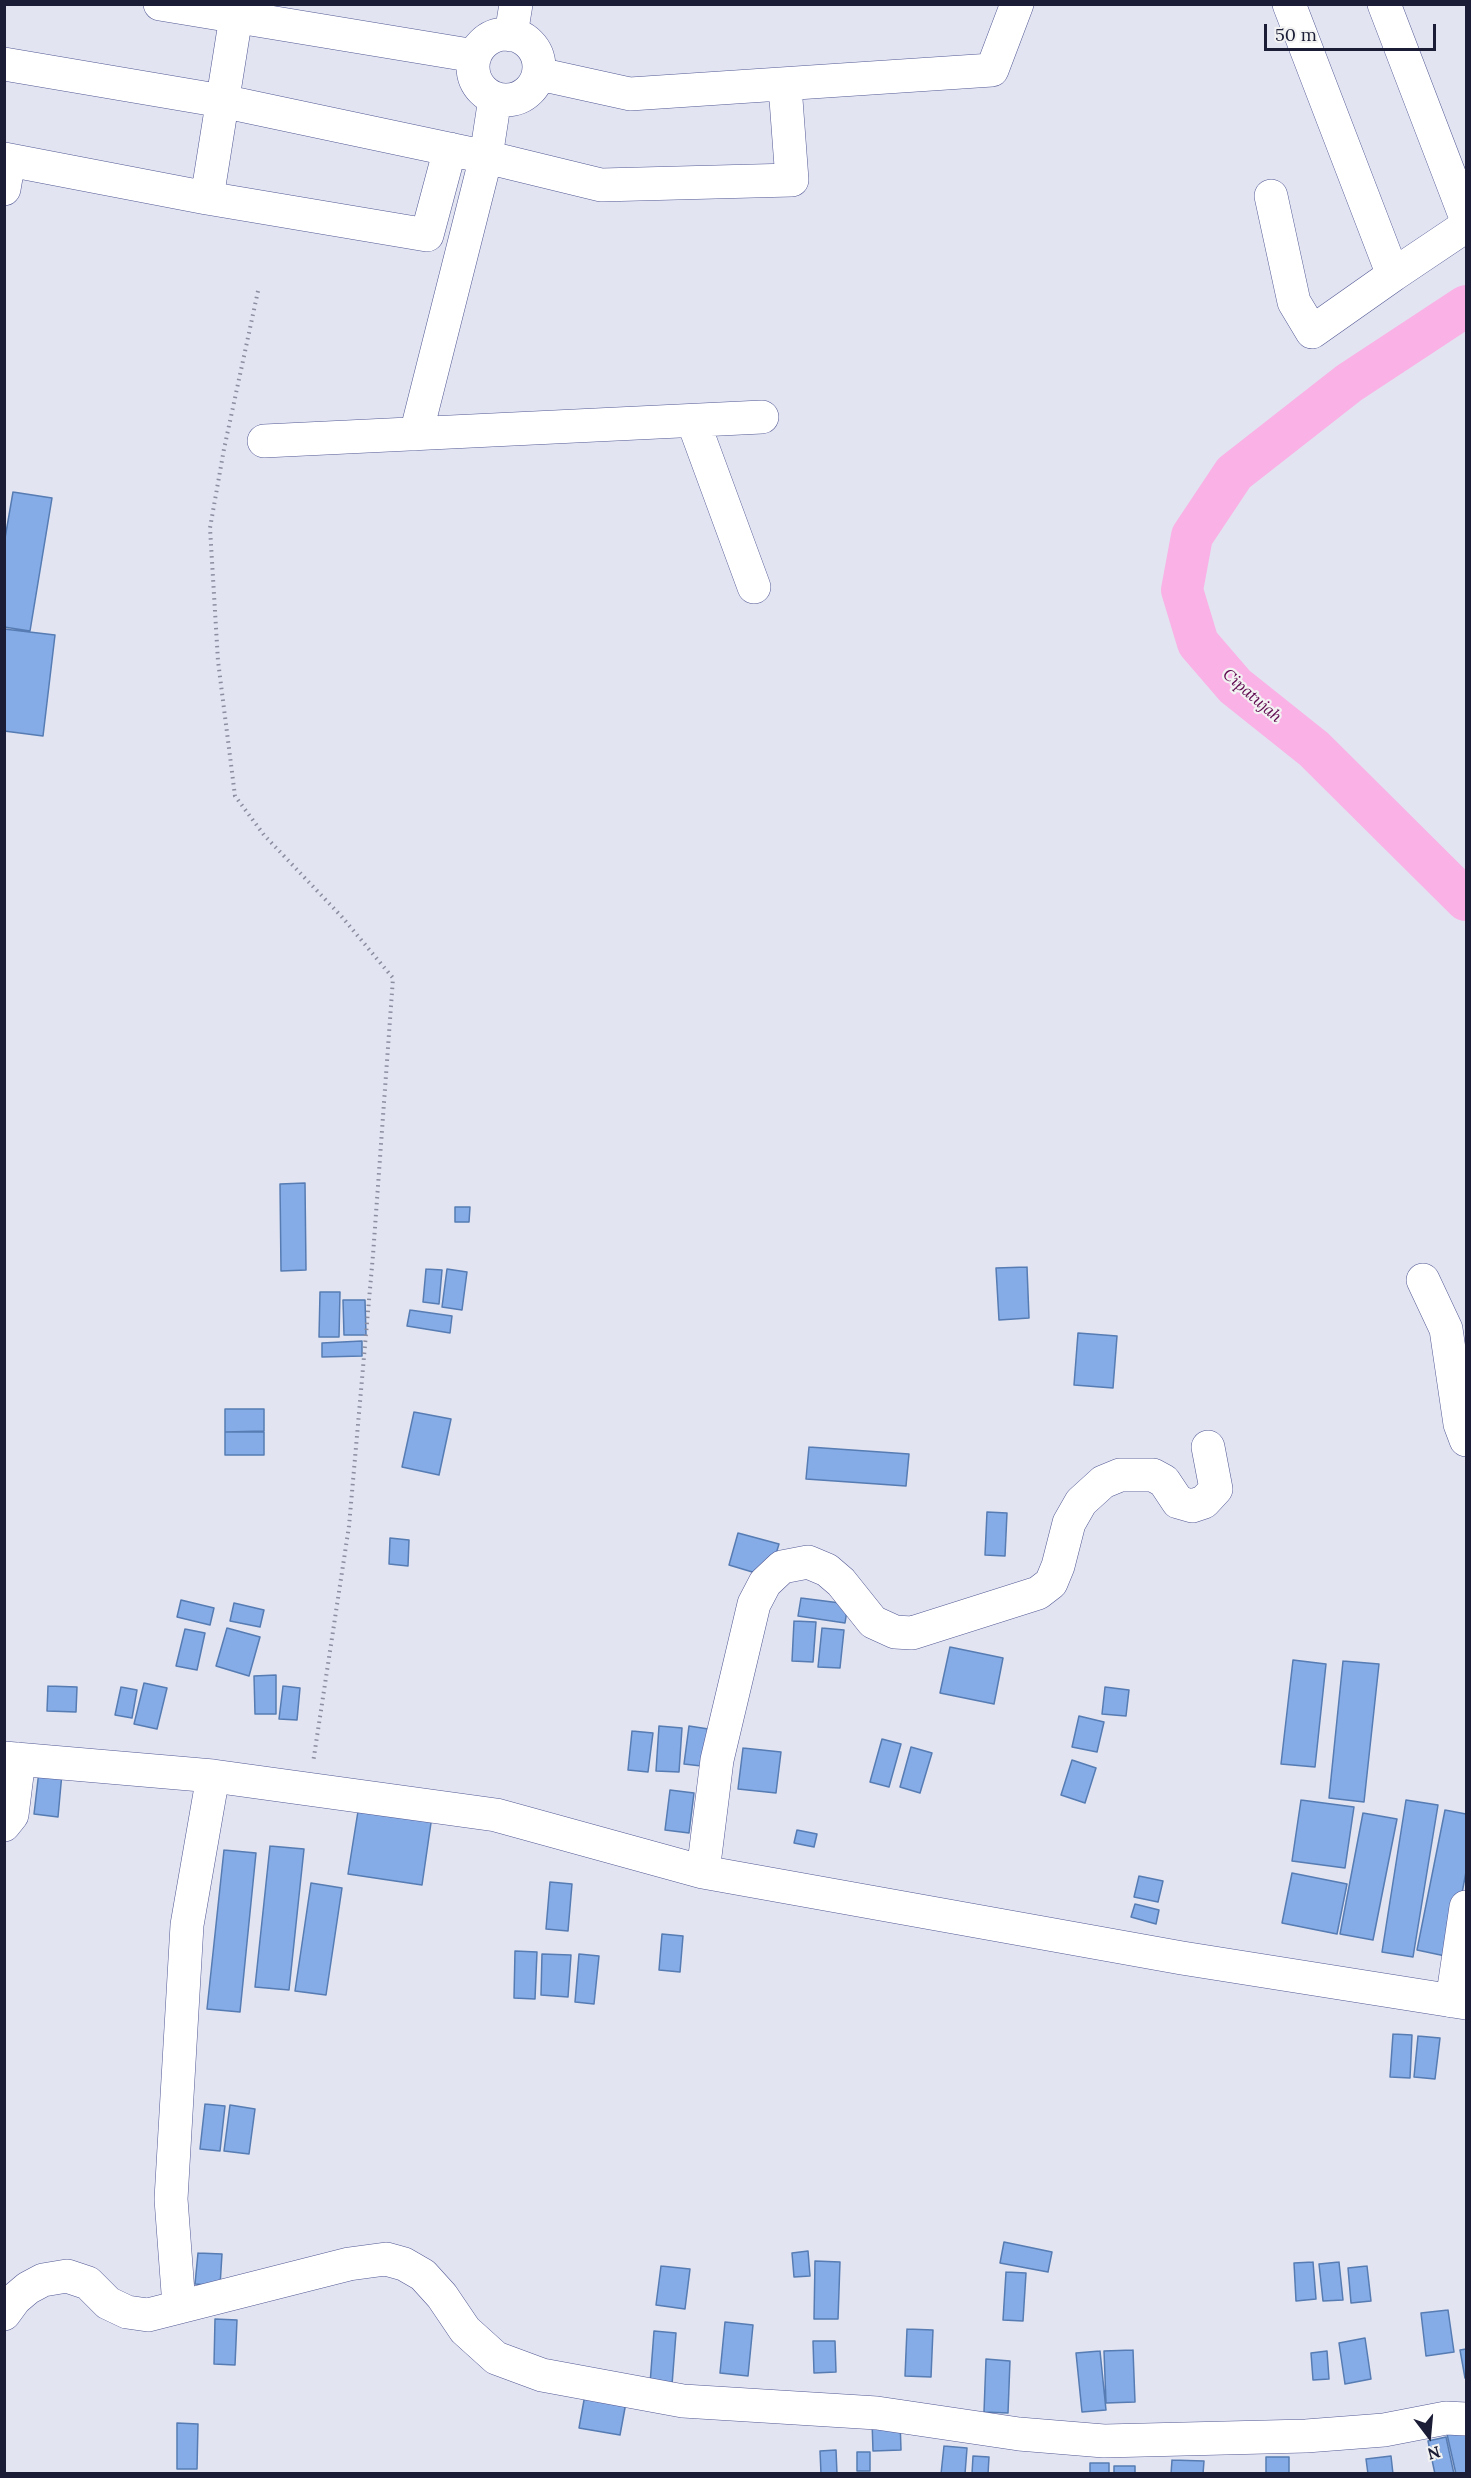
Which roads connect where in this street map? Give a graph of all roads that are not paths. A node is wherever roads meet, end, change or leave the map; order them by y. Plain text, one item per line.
1 (160, 4) edge
2 (1017, 4) edge
3 (1289, 4) edge
4 (1384, 4) edge
5 (237, 12) edge
6 (514, 20) edge
7 (475, 56) junction
8 (4, 64) edge
9 (539, 75) junction
10 (785, 86) junction
11 (495, 98) junction
12 (222, 101) junction
13 (450, 149) junction
14 (486, 157) junction
15 (6, 169) edge
16 (1271, 196) dead end
17 (207, 198) junction
18 (1467, 218) edge
19 (1467, 226) edge
20 (1393, 275) junction
21 (762, 417) dead end
22 (693, 421) junction
23 (416, 434) junction
24 (264, 441) dead end
25 (754, 587) dead end
26 (1423, 1280) dead end
27 (1467, 1440) edge
28 (1208, 1447) dead end
29 (12, 1759) edge
30 (213, 1776) junction
31 (4, 1825) edge
32 (703, 1872) junction
33 (1467, 1907) edge
34 (1459, 2002) edge
35 (179, 2306) junction
36 (4, 2314) edge
37 (1467, 2419) edge

1 - 5 street
2 - 10 street
3 - 20 street
4 - 18 street
5 - 7 street
5 - 12 street
6 - 7 street
6 - 9 street
7 - 11 street
8 - 12 street
9 - 10 street
9 - 11 street
10 - 14 street
11 - 14 street
12 - 13 street
12 - 17 street
13 - 14 street
13 - 17 street
14 - 23 street
15 - 17 street
16 - 20 street
19 - 20 street
21 - 22 street
22 - 23 street
22 - 25 street
23 - 24 street
26 - 27 street
28 - 32 street
29 - 30 street
29 - 31 street
30 - 32 street
30 - 35 street
32 - 34 street
33 - 34 street
35 - 36 street
35 - 37 street

